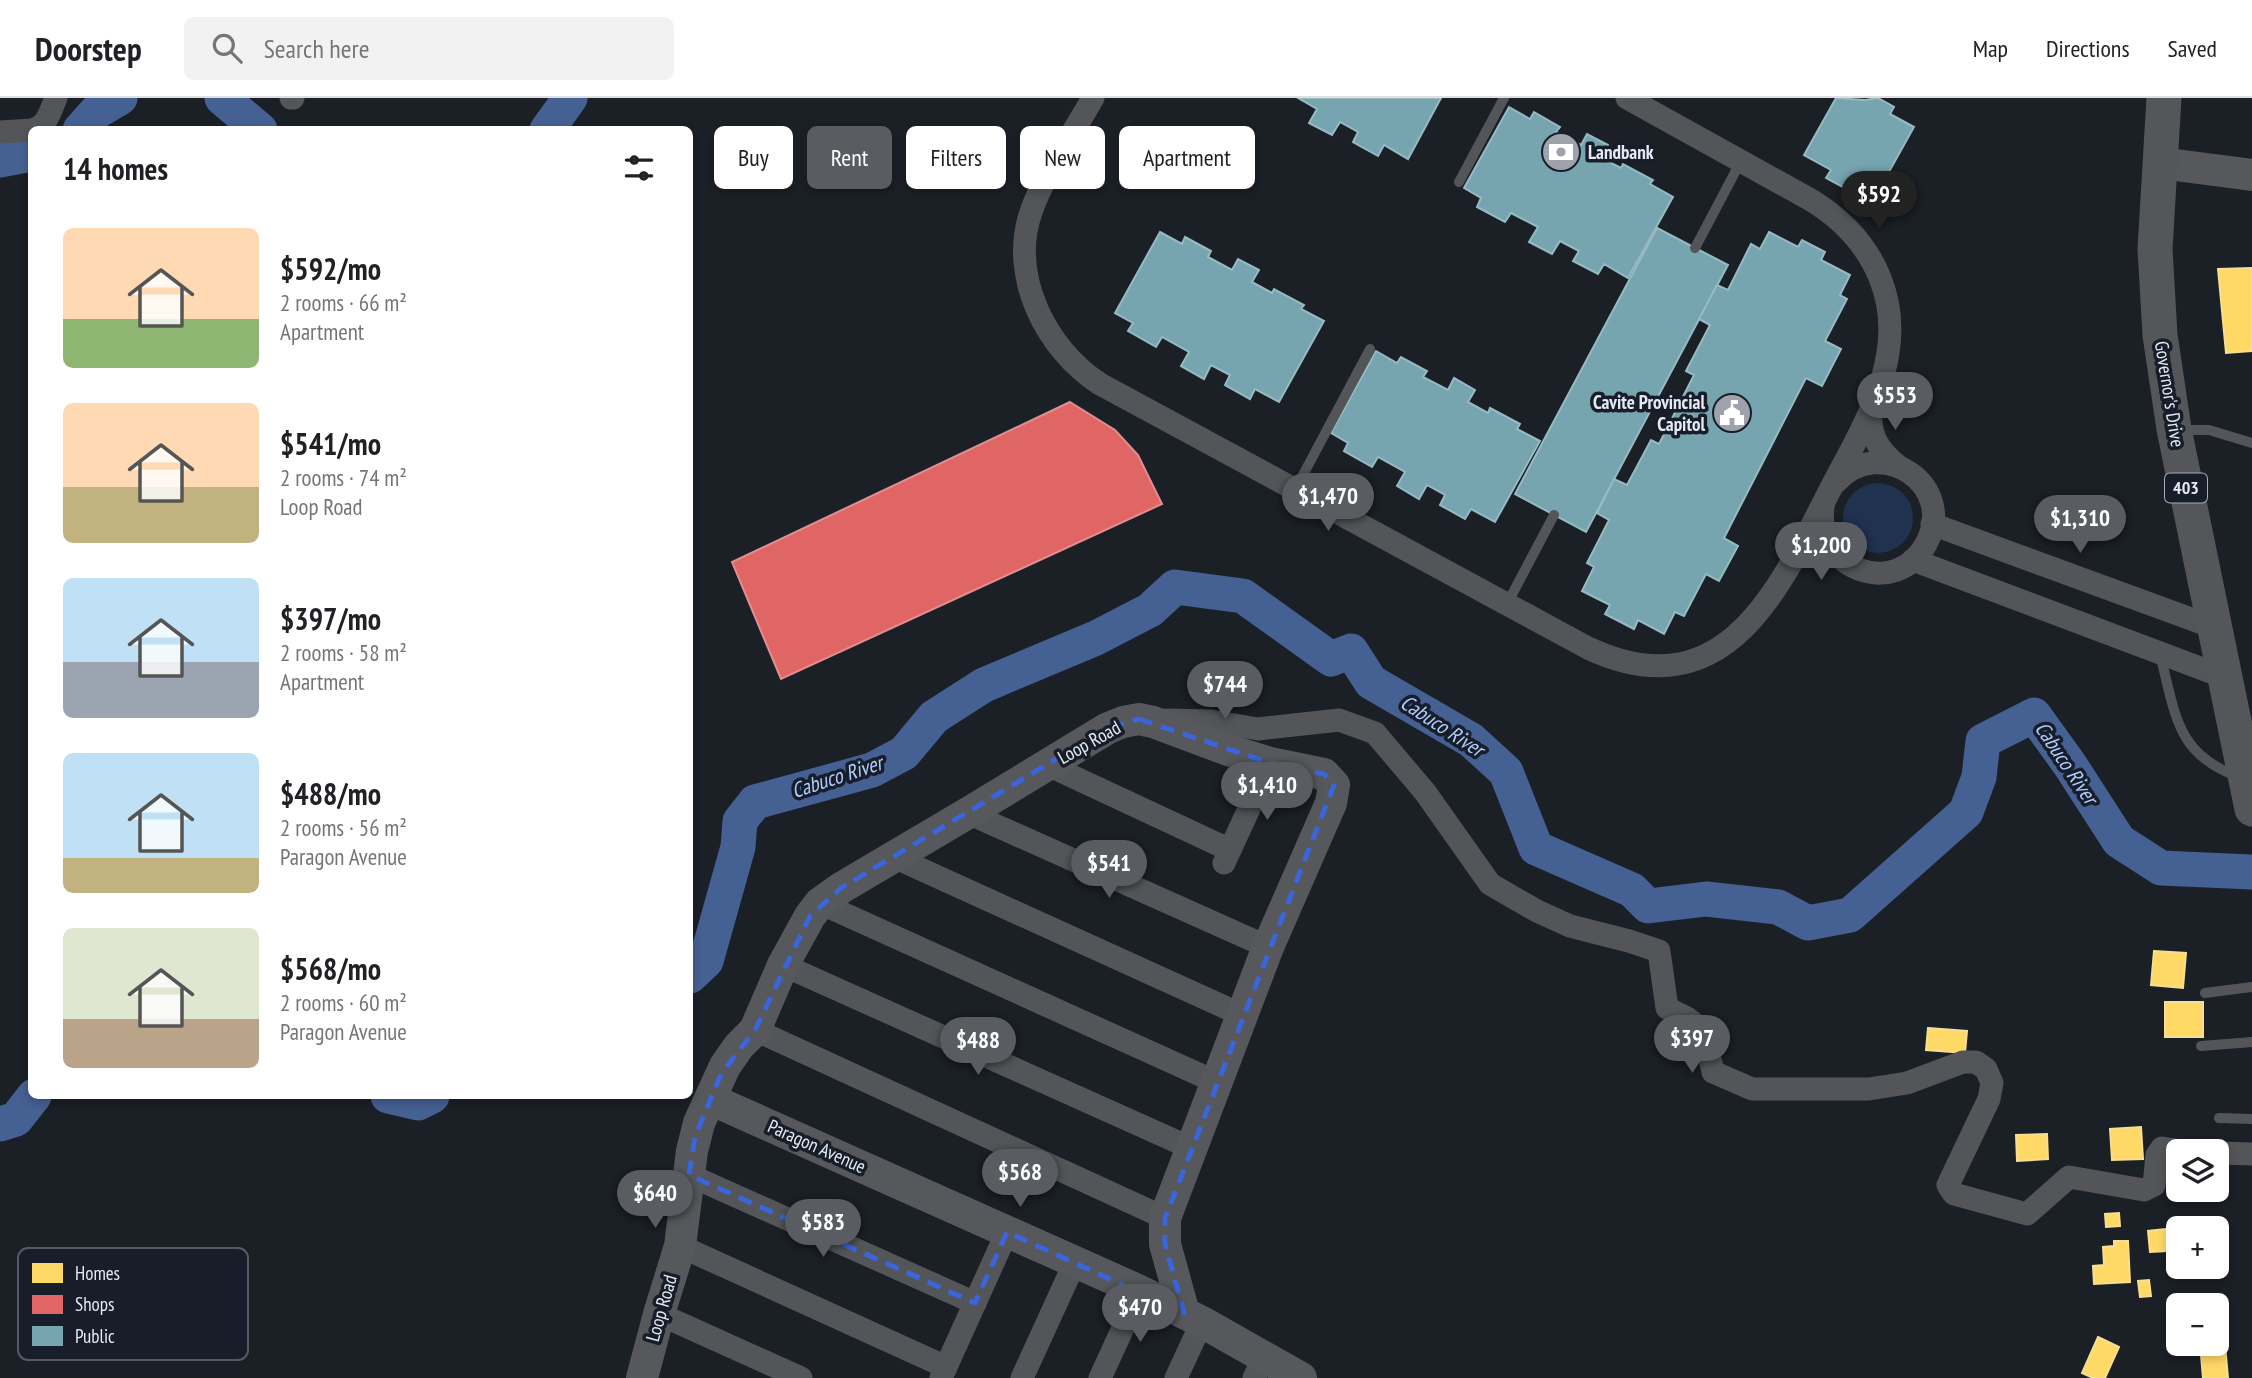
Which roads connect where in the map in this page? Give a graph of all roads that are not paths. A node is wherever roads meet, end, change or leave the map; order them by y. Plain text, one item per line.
1 (40, 98) edge
2 (56, 98) edge
3 (1093, 98) edge
4 (1504, 98) edge
5 (1628, 98) edge
6 (2164, 98) edge
7 (35, 126) edge
8 (39, 126) edge
9 (28, 130) edge
10 (0, 132) edge
11 (1741, 161) junction
12 (2160, 163) junction
13 (2252, 175) edge
14 (1459, 182) dead end
15 (1695, 248) dead end
16 (1370, 349) dead end
17 (1874, 402) junction
18 (2174, 429) junction
19 (2252, 443) edge
20 (1898, 466) junction
21 (1295, 491) junction
22 (1828, 495) junction
23 (1554, 515) dead end
24 (1933, 524) junction
25 (1913, 559) junction
26 (1850, 565) junction
27 (1789, 570) junction
28 (1507, 604) junction
29 (2213, 627) junction
30 (2159, 652) junction
31 (2224, 677) junction
32 (1139, 719) junction
33 (1270, 763) junction
34 (1048, 765) junction
35 (2249, 794) edge
36 (968, 813) junction
37 (894, 857) junction
38 (820, 903) junction
39 (1268, 947) junction
40 (783, 965) junction
41 (2252, 987) edge
42 (2205, 993) dead end
43 (1242, 1015) junction
44 (755, 1030) junction
45 (2252, 1042) edge
46 (2201, 1046) dead end
47 (1216, 1082) junction
48 (710, 1098) junction
49 (2220, 1118) dead end
50 (2252, 1119) edge
51 (1191, 1148) junction
52 (2166, 1149) edge
53 (2229, 1153) edge
54 (2252, 1154) edge
55 (689, 1175) junction
56 (1165, 1218) junction
57 (1007, 1232) junction
58 (680, 1247) junction
59 (1074, 1262) junction
60 (1140, 1292) junction
61 (975, 1303) junction
62 (659, 1314) junction
63 (1193, 1318) junction
64 (1259, 1368) edge
65 (944, 1373) edge
66 (642, 1378) edge
67 (800, 1378) edge
68 (1022, 1378) edge
69 (1100, 1378) edge
70 (1176, 1378) edge
71 (1301, 1378) edge

1 - 7 street
2 - 8 street
3 - 21 street
4 - 14 lane
5 - 11 street
6 - 12 main road, Governor's Drive / 403
9 - 10 street
11 - 15 lane
11 - 17 street
12 - 13 street
12 - 18 main road, Governor's Drive / 403
16 - 21 lane
17 - 20 street
17 - 22 street
18 - 19 lane
18 - 29 main road, Governor's Drive / 403
20 - 22 street
20 - 24 street
21 - 28 street
22 - 26 street
22 - 27 street
23 - 28 lane
24 - 25 street
24 - 29 street
25 - 26 street
25 - 30 street
26 - 27 street
27 - 28 street
29 - 31 main road, Governor's Drive / 403
30 - 31 street
30 - 35 lane
31 - 35 main road, Governor's Drive / 403
32 - 33 street, Loop Road
32 - 34 street, Loop Road
32 - 52 street
33 - 34 street
33 - 39 street, Loop Road
34 - 36 street, Loop Road
36 - 37 street, Loop Road
36 - 39 street
37 - 38 street, Loop Road
37 - 43 street
38 - 40 street, Loop Road
38 - 47 street
39 - 43 street, Loop Road
40 - 44 street, Loop Road
40 - 51 street
41 - 42 lane
43 - 47 street, Loop Road
44 - 48 street, Loop Road
44 - 56 street
45 - 46 lane
47 - 51 street, Loop Road
48 - 55 street, Loop Road
48 - 57 street, Paragon Avenue
49 - 50 lane
51 - 56 street, Loop Road
53 - 54 street
55 - 58 street, Loop Road
55 - 61 street
56 - 63 street, Loop Road
57 - 59 street, Paragon Avenue
57 - 61 street
58 - 62 street, Loop Road
58 - 65 street
59 - 60 street, Paragon Avenue
59 - 68 street
60 - 63 street, Paragon Avenue
60 - 69 street
61 - 65 street
62 - 66 street, Loop Road
62 - 67 street
63 - 64 street, Paragon Avenue
63 - 70 street
64 - 71 street, Paragon Avenue

